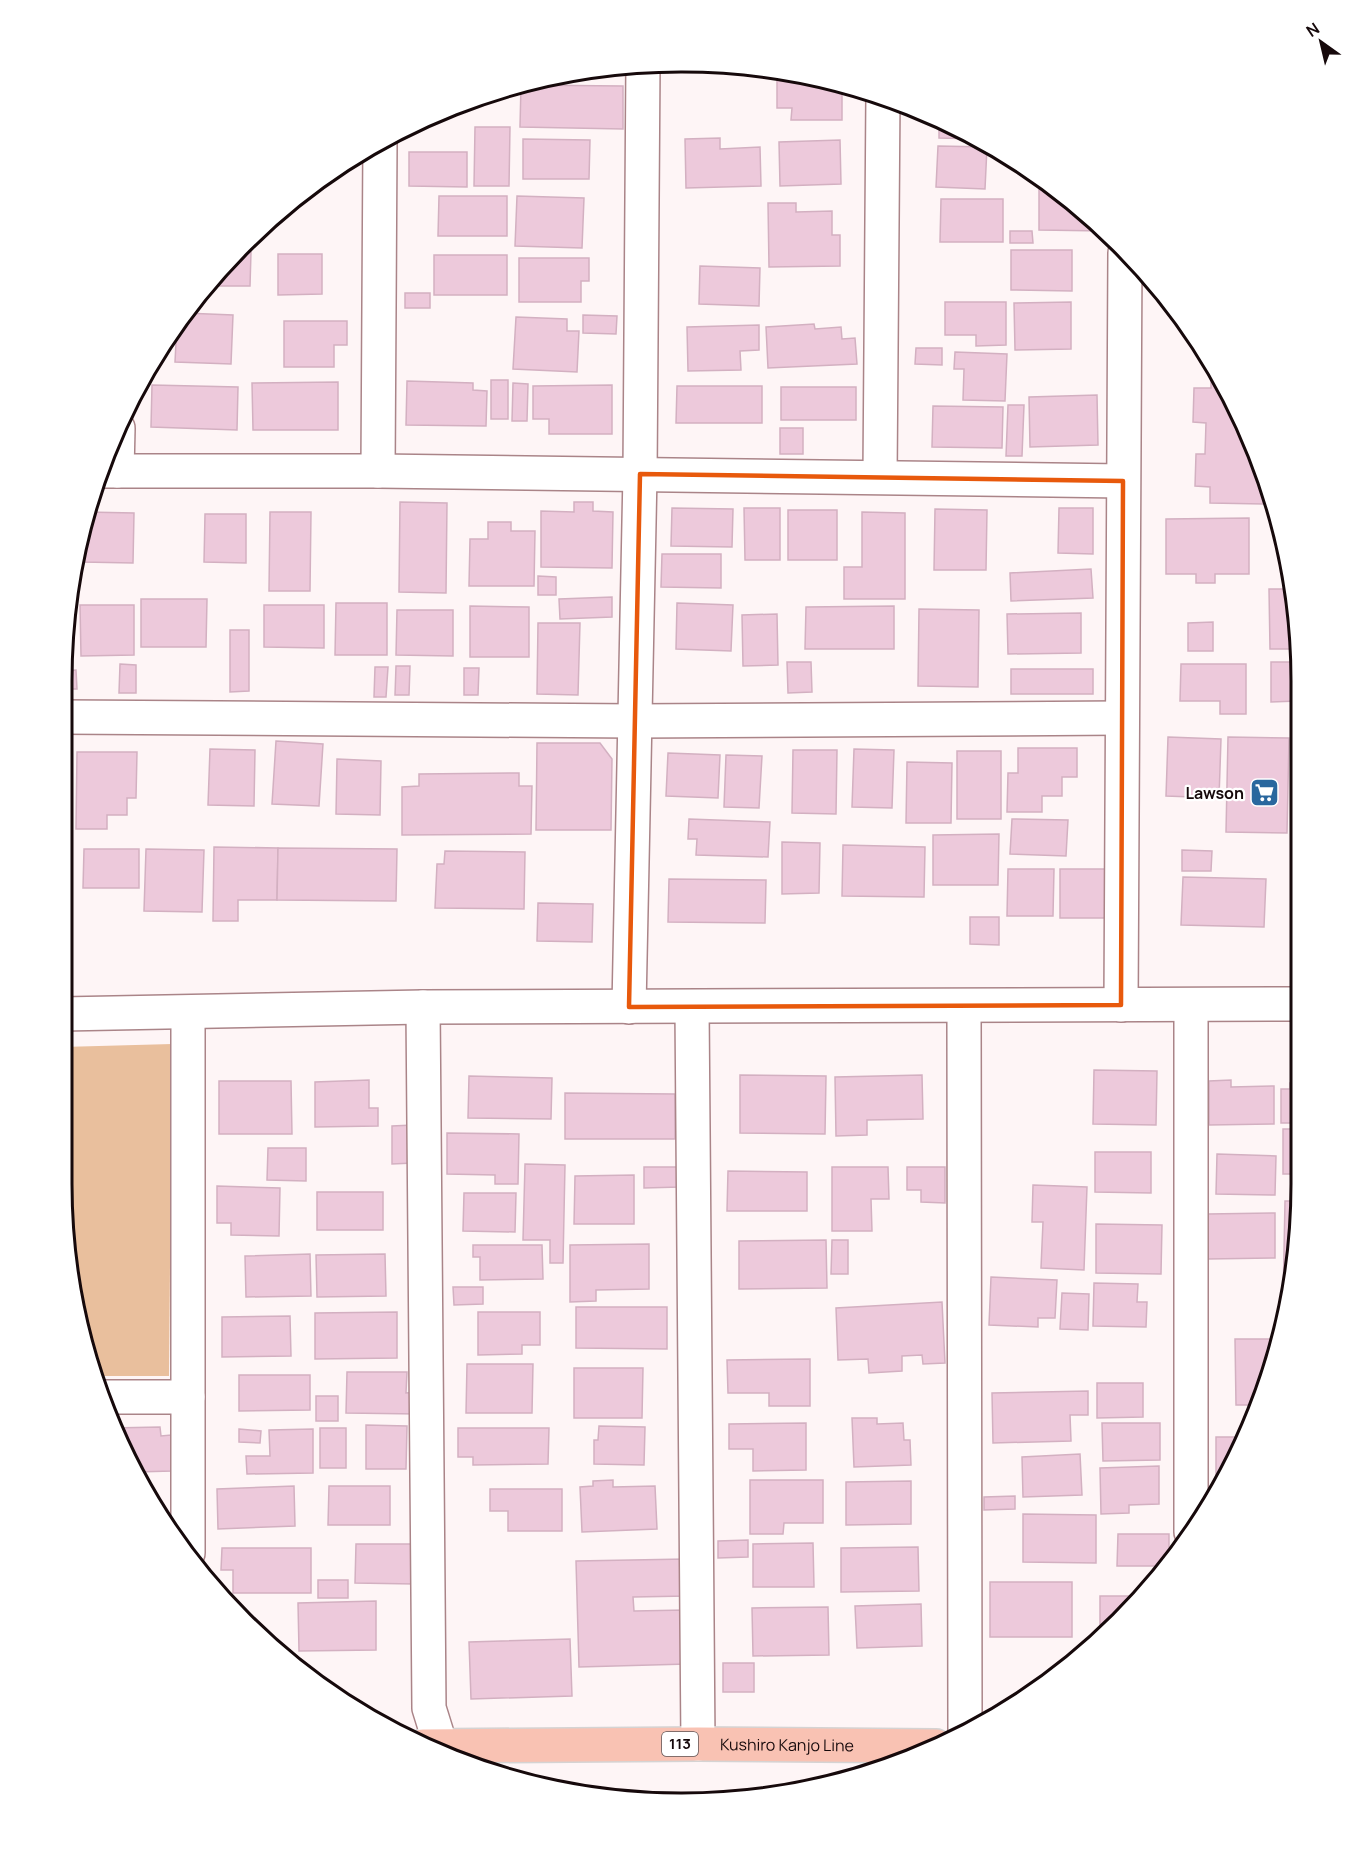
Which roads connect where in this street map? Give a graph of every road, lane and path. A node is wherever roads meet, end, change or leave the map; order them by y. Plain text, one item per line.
1 (643, 73) edge
2 (883, 106) edge
3 (380, 152) edge
4 (1125, 264) edge
5 (110, 471) edge
6 (378, 471) junction
7 (640, 474) junction
8 (880, 476) junction
9 (1123, 481) junction
10 (72, 717) edge
11 (1122, 718) junction
12 (635, 721) junction
13 (1291, 1004) edge
14 (1121, 1005) junction
15 (1191, 1005) junction
16 (964, 1006) junction
17 (423, 1007) junction
18 (629, 1007) junction
19 (692, 1007) junction
20 (72, 1014) edge
21 (188, 1014) junction
22 (188, 1397) junction
23 (111, 1398) edge
24 (1191, 1517) edge
25 (188, 1541) edge
26 (965, 1722) edge
27 (435, 1741) edge
28 (698, 1744) junction
29 (917, 1746) edge
30 (450, 1748) edge

1 - 7 street
2 - 8 street
3 - 6 street
4 - 9 street
5 - 6 street
6 - 7 street
7 - 8 street
7 - 12 street
8 - 9 street
9 - 11 street
10 - 12 street
11 - 12 street
11 - 14 street
12 - 18 street
13 - 15 street
14 - 15 street
14 - 16 street
15 - 24 street
16 - 19 street
16 - 26 street
17 - 18 street
17 - 21 street
17 - 27 street
18 - 19 street
19 - 28 street
20 - 21 street
21 - 22 street
22 - 23 street
22 - 25 street
28 - 29 main road, Kushiro Kanjo Line / 113
28 - 30 main road, Kushiro Kanjo Line / 113

